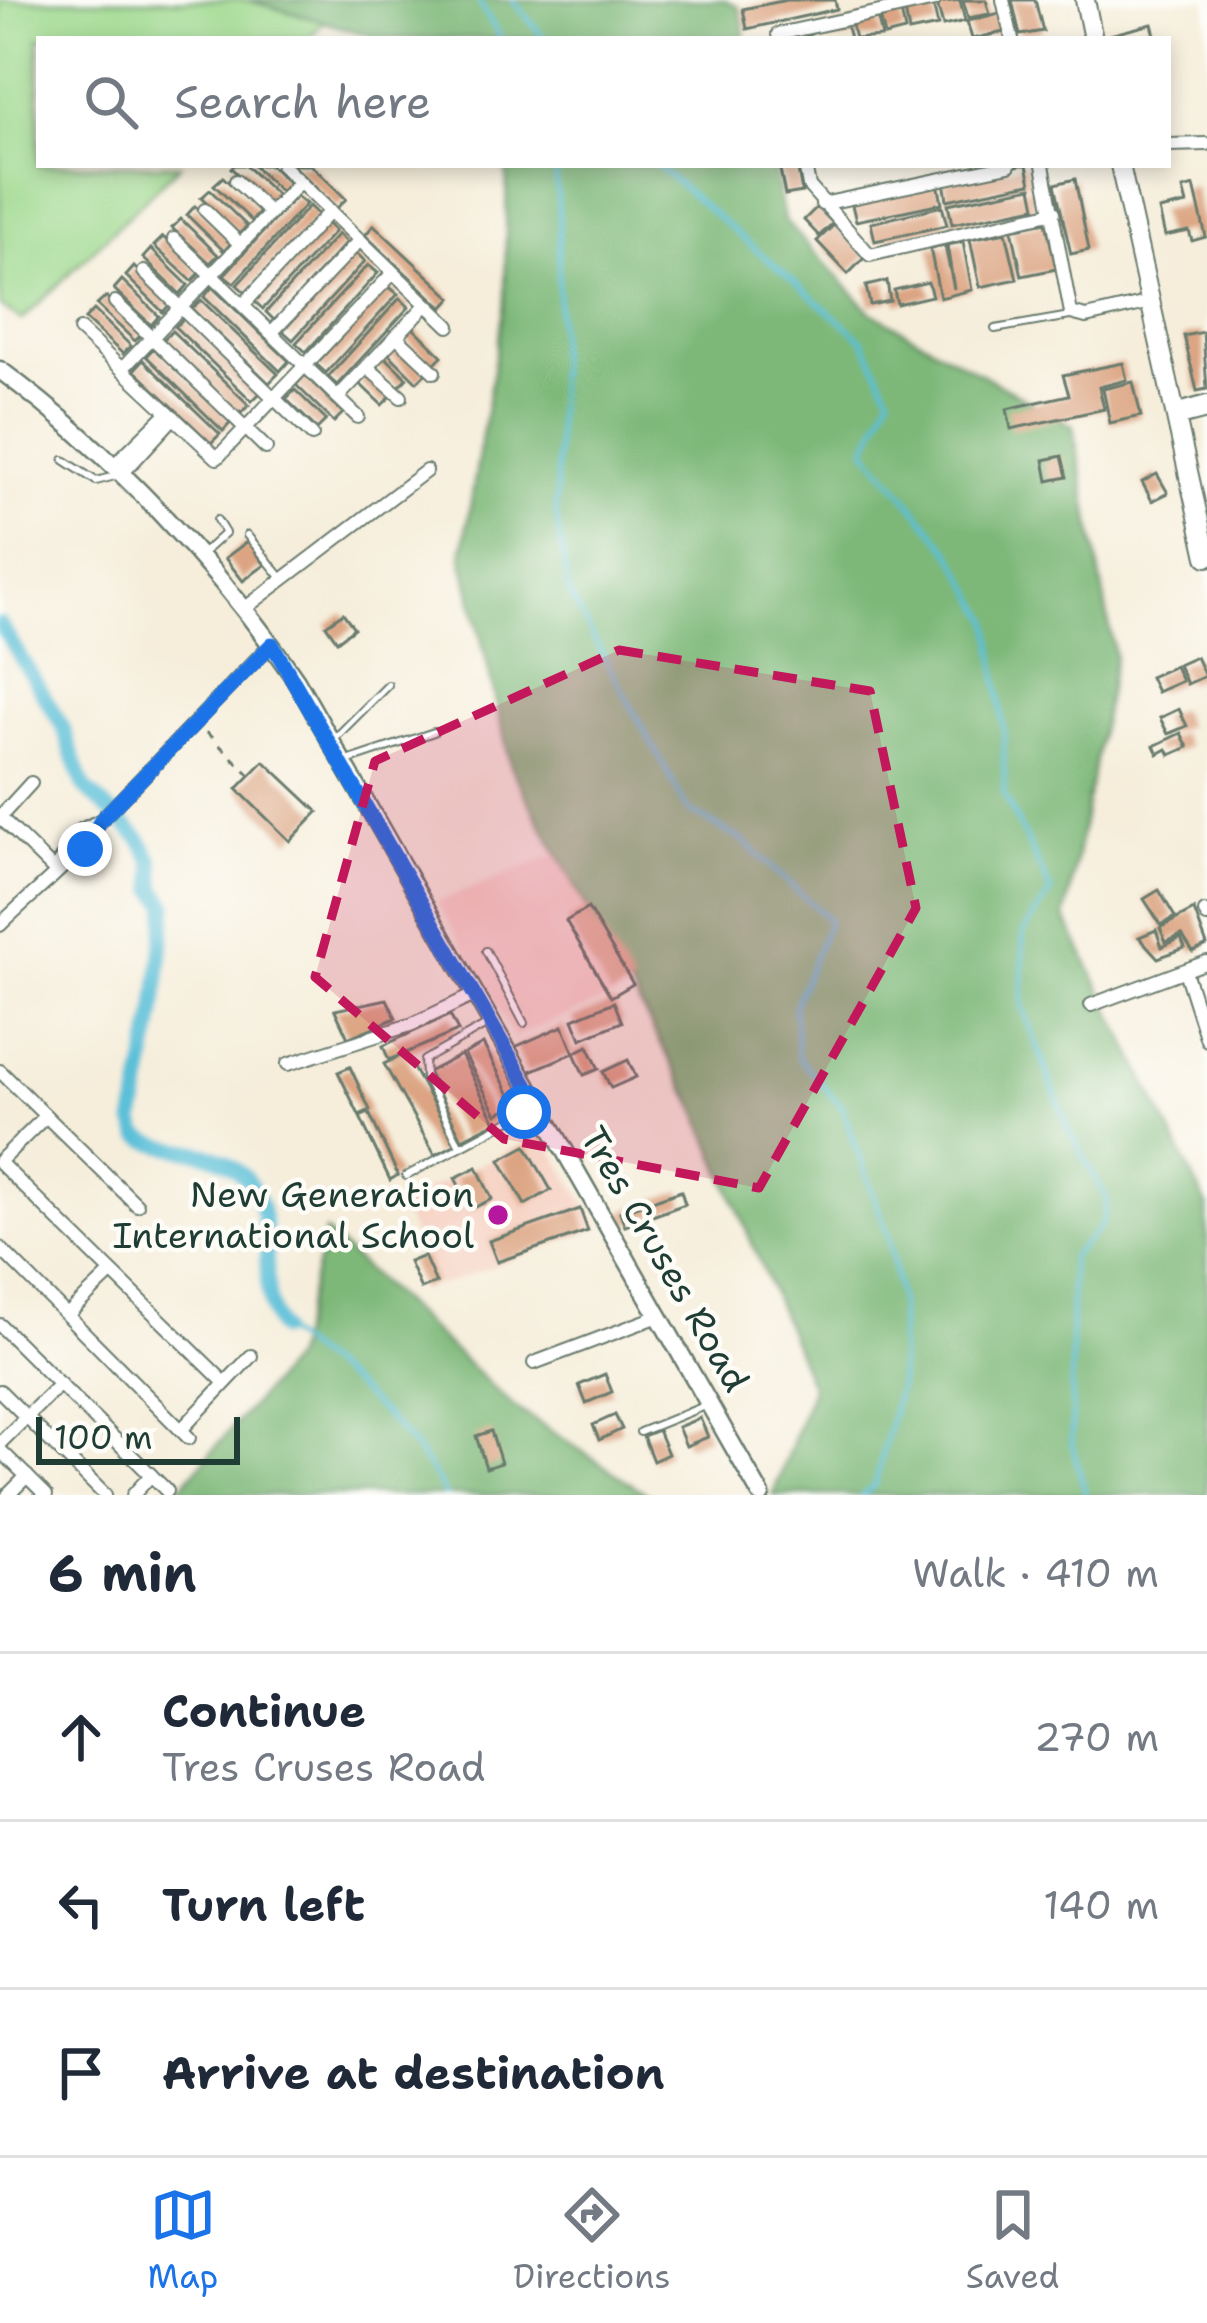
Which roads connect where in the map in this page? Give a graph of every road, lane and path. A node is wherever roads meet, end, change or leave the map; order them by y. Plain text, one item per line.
1 (935, 0) edge
2 (1003, 0) edge
3 (1084, 0) edge
4 (778, 36) edge
5 (1011, 36) edge
6 (1092, 36) edge
7 (1207, 144) edge
8 (1171, 146) edge
9 (285, 168) edge
10 (806, 168) edge
11 (994, 168) edge
12 (1044, 168) edge
13 (1121, 168) edge
14 (236, 181) dead end
15 (300, 182) junction
16 (822, 203) junction
17 (205, 210) dead end
18 (330, 212) junction
19 (1054, 212) junction
20 (271, 213) junction
21 (174, 239) dead end
22 (359, 240) junction
23 (240, 244) junction
24 (144, 272) dead end
25 (393, 273) junction
26 (211, 275) junction
27 (116, 302) dead end
28 (1151, 302) junction
29 (426, 304) junction
30 (242, 305) junction
31 (180, 308) junction
32 (1073, 315) junction
33 (449, 326) dead end
34 (995, 329) dead end
35 (80, 330) dead end
36 (271, 333) junction
37 (396, 336) junction
38 (152, 337) junction
39 (305, 365) junction
40 (367, 367) junction
41 (122, 369) junction
42 (0, 370) edge
43 (434, 372) dead end
44 (338, 397) junction
45 (401, 397) dead end
46 (274, 398) junction
47 (1207, 402) edge
48 (1207, 412) edge
49 (171, 415) junction
50 (1175, 416) junction
51 (358, 417) dead end
52 (245, 428) junction
53 (312, 435) dead end
54 (266, 448) dead end
55 (64, 460) dead end
56 (117, 470) junction
57 (426, 471) dead end
58 (217, 520) dead end
59 (247, 535) dead end
60 (1207, 557) edge
61 (196, 558) junction
62 (283, 580) junction
63 (244, 609) junction
64 (272, 644) junction
65 (388, 685) dead end
66 (196, 722) junction
67 (434, 732) dead end
68 (331, 742) junction
69 (344, 763) junction
70 (250, 775) dead end
71 (31, 784) dead end
72 (0, 817) edge
73 (54, 870) junction
74 (4, 914) edge
75 (486, 951) dead end
76 (1207, 962) edge
77 (1185, 970) junction
78 (476, 994) junction
79 (1091, 1005) dead end
80 (493, 1022) junction
81 (524, 1023) dead end
82 (1207, 1040) edge
83 (288, 1064) dead end
84 (0, 1071) edge
85 (538, 1105) junction
86 (46, 1116) junction
87 (460, 1146) junction
88 (0, 1162) edge
89 (406, 1176) dead end
90 (137, 1204) dead end
91 (0, 1248) edge
92 (111, 1273) junction
93 (67, 1315) junction
94 (659, 1316) junction
95 (0, 1325) edge
96 (251, 1357) dead end
97 (534, 1363) dead end
98 (224, 1382) junction
99 (60, 1384) junction
100 (0, 1391) edge
101 (710, 1403) junction
102 (26, 1417) junction
103 (640, 1432) dead end
104 (0, 1446) edge
105 (151, 1475) junction
106 (27, 1476) junction
107 (167, 1491) dead end
108 (8, 1495) edge
109 (46, 1495) edge
110 (105, 1495) edge
111 (133, 1495) edge
112 (760, 1495) edge

1 - 4 street
2 - 5 street
3 - 6 main road
7 - 8 street
9 - 15 street
10 - 16 street
11 - 16 street
12 - 19 street
13 - 28 main road
14 - 20 street
15 - 18 street
15 - 20 street
16 - 19 street
17 - 23 street
18 - 22 street
18 - 30 street
19 - 32 street
20 - 23 street
21 - 26 street
22 - 25 street
22 - 36 street
23 - 26 street
24 - 31 street
25 - 29 street
25 - 39 street
26 - 30 street
26 - 31 street
27 - 38 street
28 - 32 street
28 - 50 main road
29 - 33 street
29 - 37 street
30 - 36 street
31 - 38 street
31 - 46 street
32 - 34 lane
35 - 41 street
36 - 39 street
37 - 40 street
37 - 43 street
38 - 41 street
38 - 52 street
39 - 44 street
39 - 46 street
40 - 44 street
40 - 45 street
41 - 49 street
42 - 56 main road, Tres Cruses Road
44 - 51 street
46 - 52 street
46 - 53 street
47 - 50 street
48 - 50 street
49 - 52 street
49 - 56 street
50 - 60 main road
52 - 54 street
55 - 56 lane
56 - 61 main road, Tres Cruses Road
57 - 62 street
58 - 61 lane
59 - 62 lane
61 - 63 main road, Tres Cruses Road
62 - 63 street
63 - 64 main road, Tres Cruses Road
64 - 66 street
64 - 68 main road, Tres Cruses Road
65 - 68 lane
66 - 70 path
66 - 73 street
67 - 69 lane
68 - 69 main road, Tres Cruses Road
69 - 78 main road, Tres Cruses Road
71 - 72 street
72 - 73 street
73 - 74 street
75 - 81 lane
76 - 77 street
77 - 79 street
77 - 82 street
78 - 80 main road, Tres Cruses Road
78 - 83 street
80 - 85 main road, Tres Cruses Road
80 - 87 lane
84 - 86 street
85 - 87 lane
85 - 94 main road, Tres Cruses Road
86 - 88 street
86 - 90 street
87 - 89 lane
88 - 92 street
91 - 93 street
92 - 93 street
92 - 98 street
93 - 98 street
94 - 97 street
94 - 101 main road, Tres Cruses Road
95 - 99 street
96 - 98 street
99 - 102 street
99 - 105 street
100 - 102 street
101 - 103 lane
101 - 112 main road, Tres Cruses Road
102 - 104 street
102 - 110 street
104 - 106 street
105 - 107 street
105 - 111 street
106 - 108 street
106 - 109 street

